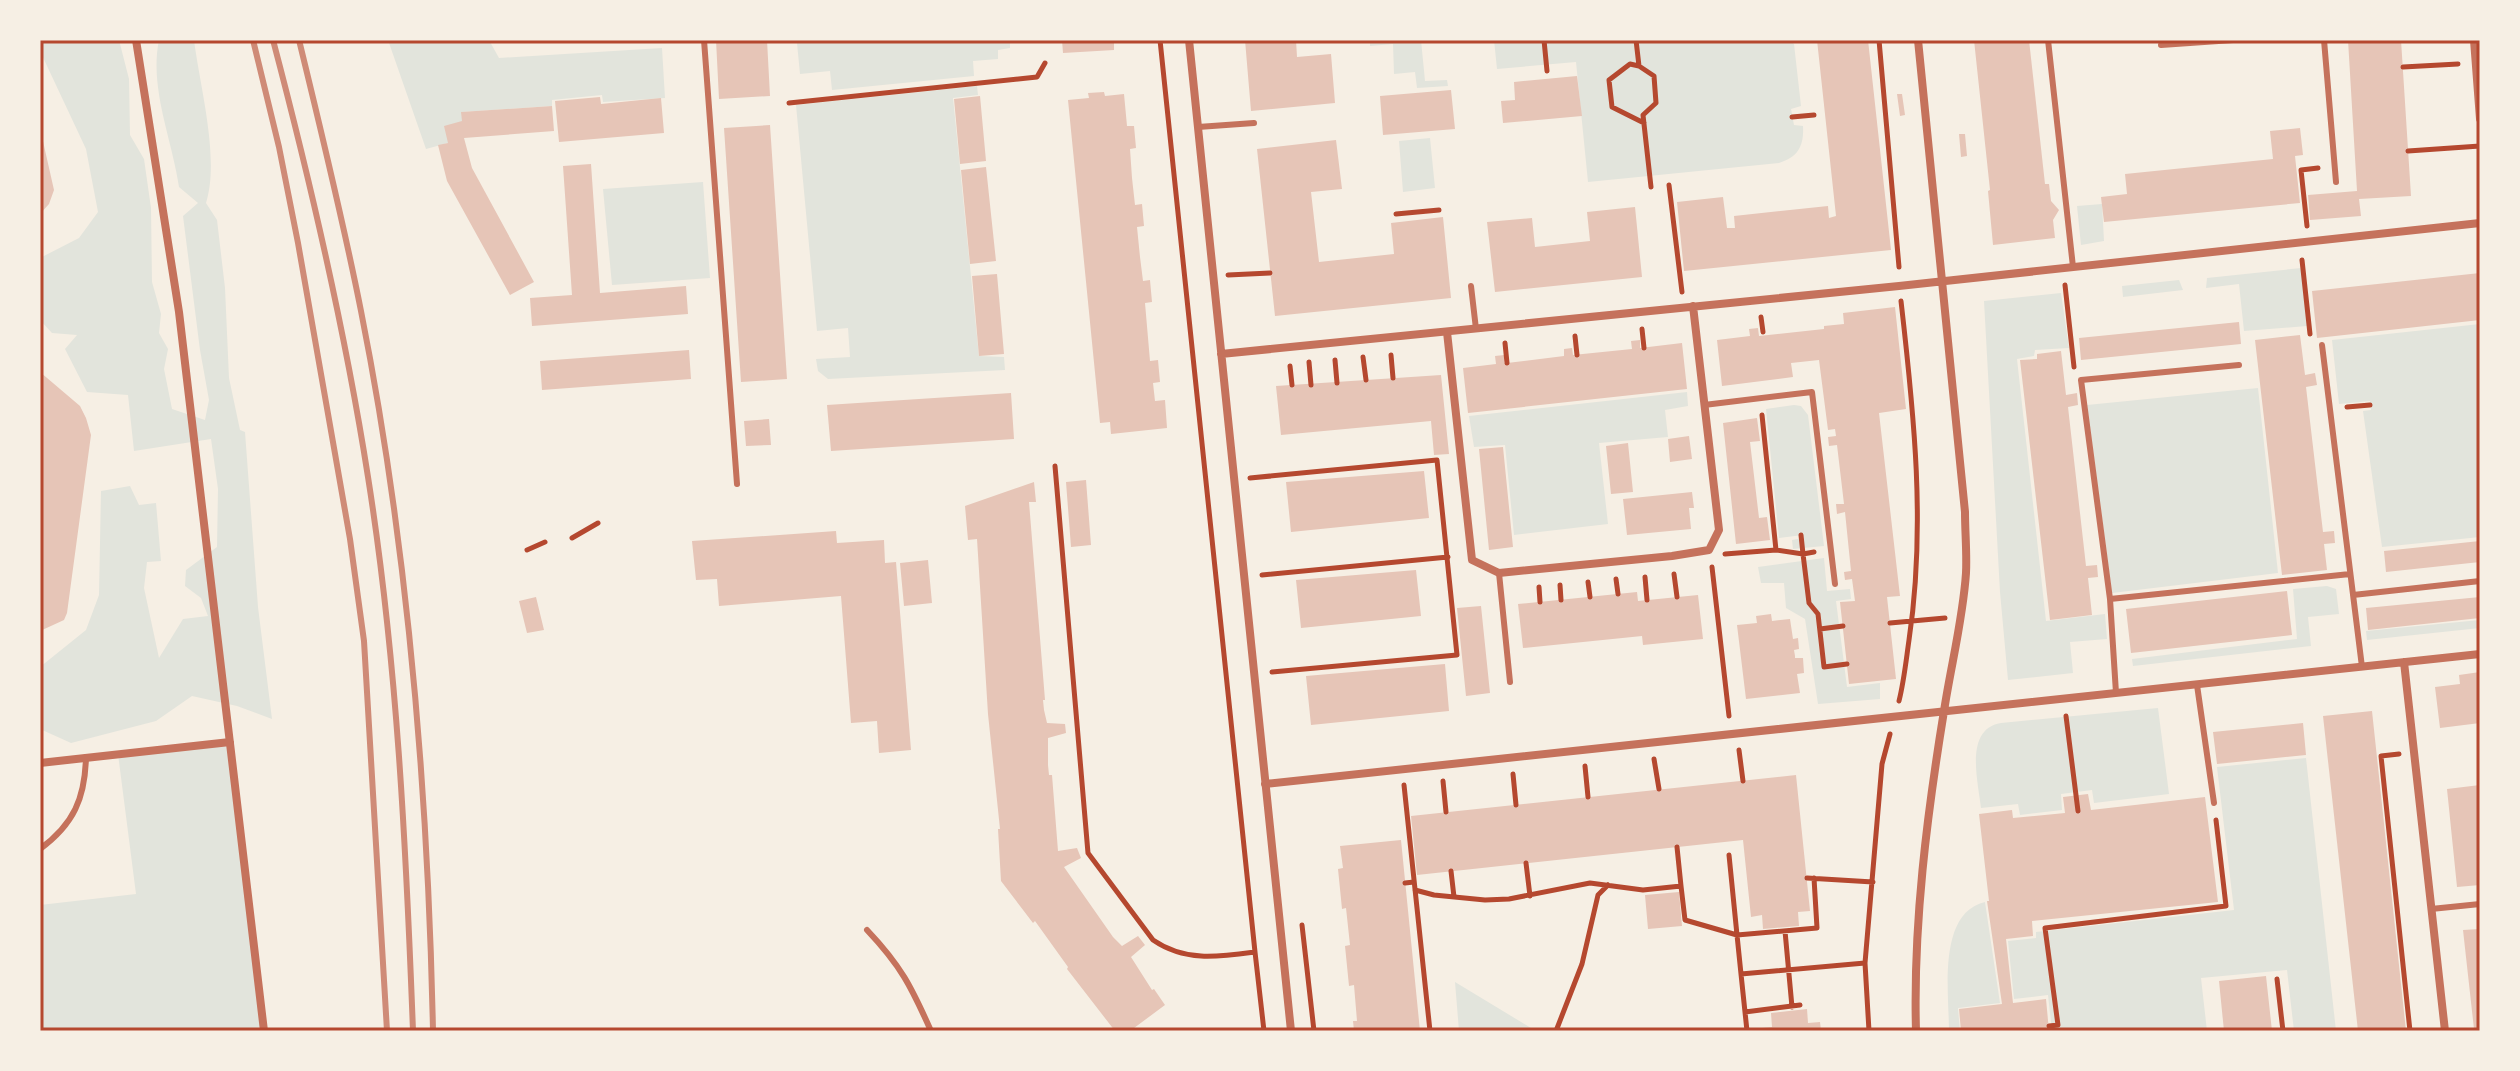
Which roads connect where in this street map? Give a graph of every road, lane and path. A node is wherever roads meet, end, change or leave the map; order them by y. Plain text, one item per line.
1 (136, 40) edge
2 (704, 40) edge
3 (1160, 40) edge
4 (1189, 40) edge
5 (1544, 40) edge
6 (1636, 40) edge
7 (1879, 40) edge
8 (1918, 40) edge
9 (2048, 40) edge
10 (2233, 40) edge
11 (2324, 40) edge
12 (2474, 40) edge
13 (2161, 45) dead end
14 (1045, 63) dead end
15 (2476, 64) junction
16 (1639, 66) junction
17 (2403, 67) dead end
18 (1547, 71) dead end
19 (789, 103) dead end
20 (1814, 115) dead end
21 (1792, 117) dead end
22 (2480, 119) edge
23 (1254, 123) dead end
24 (1644, 123) junction
25 (1198, 127) junction
26 (2480, 146) edge
27 (2408, 151) dead end
28 (2335, 166) junction
29 (2336, 182) dead end
30 (1669, 185) dead end
31 (1651, 187) dead end
32 (2304, 203) dead end
33 (1439, 210) dead end
34 (1396, 214) dead end
35 (2480, 223) edge
36 (2300, 243) junction
37 (2073, 267) junction
38 (1270, 273) dead end
39 (1227, 275) dead end
40 (1942, 281) junction
41 (1471, 286) dead end
42 (1899, 286) junction
43 (2066, 291) dead end
44 (1688, 307) junction
45 (1476, 329) junction
46 (1447, 332) junction
47 (2322, 345) joint
48 (1221, 354) junction
49 (2239, 365) dead end
50 (2081, 380) junction
51 (1760, 399) junction
52 (1704, 405) junction
53 (1055, 466) dead end
54 (1250, 478) dead end
55 (737, 484) dead end
56 (598, 523) dead end
57 (1801, 535) dead end
58 (572, 538) dead end
59 (545, 542) dead end
60 (1711, 547) junction
61 (527, 550) dead end
62 (1776, 550) junction
63 (1811, 553) dead end
64 (1803, 554) junction
65 (1448, 557) junction
66 (1499, 573) junction
67 (2350, 574) junction
68 (1260, 575) dead end
69 (2480, 581) edge
70 (1835, 584) dead end
71 (2353, 595) junction
72 (2110, 599) junction
73 (1961, 617) junction
74 (1912, 621) junction
75 (1890, 623) dead end
76 (1843, 626) dead end
77 (1820, 629) junction
78 (2480, 654) edge
79 (2404, 662) junction
80 (1847, 664) dead end
81 (2362, 667) junction
82 (1271, 672) dead end
83 (1510, 682) dead end
84 (2197, 685) junction
85 (2116, 693) junction
86 (2064, 699) junction
87 (1728, 712) dead end
88 (1943, 712) junction
89 (1894, 717) junction
90 (1736, 734) junction
91 (230, 742) junction
92 (1652, 743) junction
93 (1583, 750) junction
94 (2413, 752) junction
95 (86, 757) junction
96 (1512, 758) junction
97 (40, 763) edge
98 (1442, 766) junction
99 (1402, 770) junction
100 (1743, 781) dead end
101 (1265, 784) junction
102 (1659, 789) dead end
103 (1588, 797) dead end
104 (2214, 803) joint
105 (1516, 805) dead end
106 (2078, 811) dead end
107 (1446, 812) dead end
108 (1677, 847) dead end
109 (40, 849) edge
110 (1729, 855) dead end
111 (1526, 863) dead end
112 (1451, 871) dead end
113 (1414, 882) junction
114 (1873, 882) junction
115 (1405, 883) dead end
116 (1609, 884) junction
117 (1681, 886) junction
118 (1415, 890) junction
119 (1530, 896) junction
120 (1454, 897) junction
121 (2480, 904) edge
122 (2431, 909) junction
123 (867, 930) dead end
124 (1785, 931) junction
125 (1737, 935) junction
126 (1255, 952) junction
127 (1422, 955) junction
128 (1412, 956) dead end
129 (1865, 963) junction
130 (1788, 969) junction
131 (1741, 974) junction
132 (2277, 979) dead end
133 (1800, 1005) dead end
134 (1792, 1007) junction
135 (1745, 1012) junction
136 (2049, 1026) dead end
137 (264, 1031) edge
138 (931, 1031) edge
139 (1264, 1031) edge
140 (1291, 1031) edge
141 (1423, 1031) edge
142 (1430, 1031) edge
143 (1556, 1031) edge
144 (1747, 1031) edge
145 (1869, 1031) edge
146 (1916, 1031) edge
147 (2283, 1031) edge
148 (2410, 1031) edge
149 (2445, 1031) edge

1 - 91 street
2 - 55 lane
3 - 126 path
4 - 25 street
5 - 18 path
6 - 16 path
7 - 42 path
8 - 40 street
9 - 37 lane
10 - 13 lane
11 - 28 lane
12 - 15 street
14 - 19 path
15 - 17 path
15 - 22 street
16 - 24 path
16 - 24 path
20 - 21 path
23 - 25 lane
24 - 31 path
25 - 48 street
26 - 27 path
28 - 29 lane
28 - 32 path
30 - 44 path
33 - 34 path
35 - 36 street
36 - 37 street
36 - 47 path
37 - 40 street
38 - 39 path
40 - 42 street
40 - 73 street
41 - 45 lane
42 - 44 street
42 - 74 path
43 - 50 path
44 - 45 street
44 - 52 street
45 - 46 street
46 - 48 street
46 - 66 street
47 - 67 lane
48 - 101 street
49 - 50 lane
50 - 72 lane
51 - 52 lane
51 - 62 path
51 - 70 lane
52 - 60 street
53 - 126 path
54 - 65 path
56 - 58 path
57 - 64 path
59 - 61 path
60 - 62 path
60 - 66 street
60 - 87 path
62 - 64 path
63 - 64 path
64 - 77 path
65 - 68 path
65 - 82 path
66 - 83 lane
67 - 71 lane
67 - 72 lane
69 - 71 lane
71 - 81 lane
72 - 85 lane
73 - 74 path
73 - 88 street
74 - 75 path
74 - 89 path
76 - 77 path
77 - 80 path
78 - 79 street
79 - 81 street
79 - 94 street
81 - 84 street
84 - 85 street
84 - 104 lane
85 - 86 street
86 - 88 street
86 - 106 path
88 - 89 street
88 - 146 street
89 - 90 street
89 - 114 path
90 - 92 street
90 - 100 path
91 - 95 street
91 - 137 street
92 - 93 street
92 - 102 path
93 - 96 street
93 - 103 path
94 - 122 street
94 - 148 path
95 - 97 street
95 - 109 lane
96 - 98 street
96 - 105 path
98 - 99 street
98 - 107 path
99 - 101 street
99 - 113 path
101 - 140 street
104 - 136 path
108 - 117 path
110 - 125 path
111 - 119 path
112 - 120 path
113 - 115 path
113 - 118 path
114 - 124 path
114 - 129 path
116 - 117 path
116 - 119 path
116 - 143 path
117 - 125 path
118 - 120 path
118 - 127 path
119 - 120 path
121 - 122 lane
122 - 149 street
123 - 138 lane
124 - 125 path
124 - 130 path
125 - 131 path
126 - 139 path
127 - 128 path
127 - 142 path
129 - 130 path
129 - 145 path
130 - 131 path
130 - 134 path
131 - 135 path
132 - 147 path
133 - 134 path
134 - 135 path
135 - 144 path
141 - 142 path

